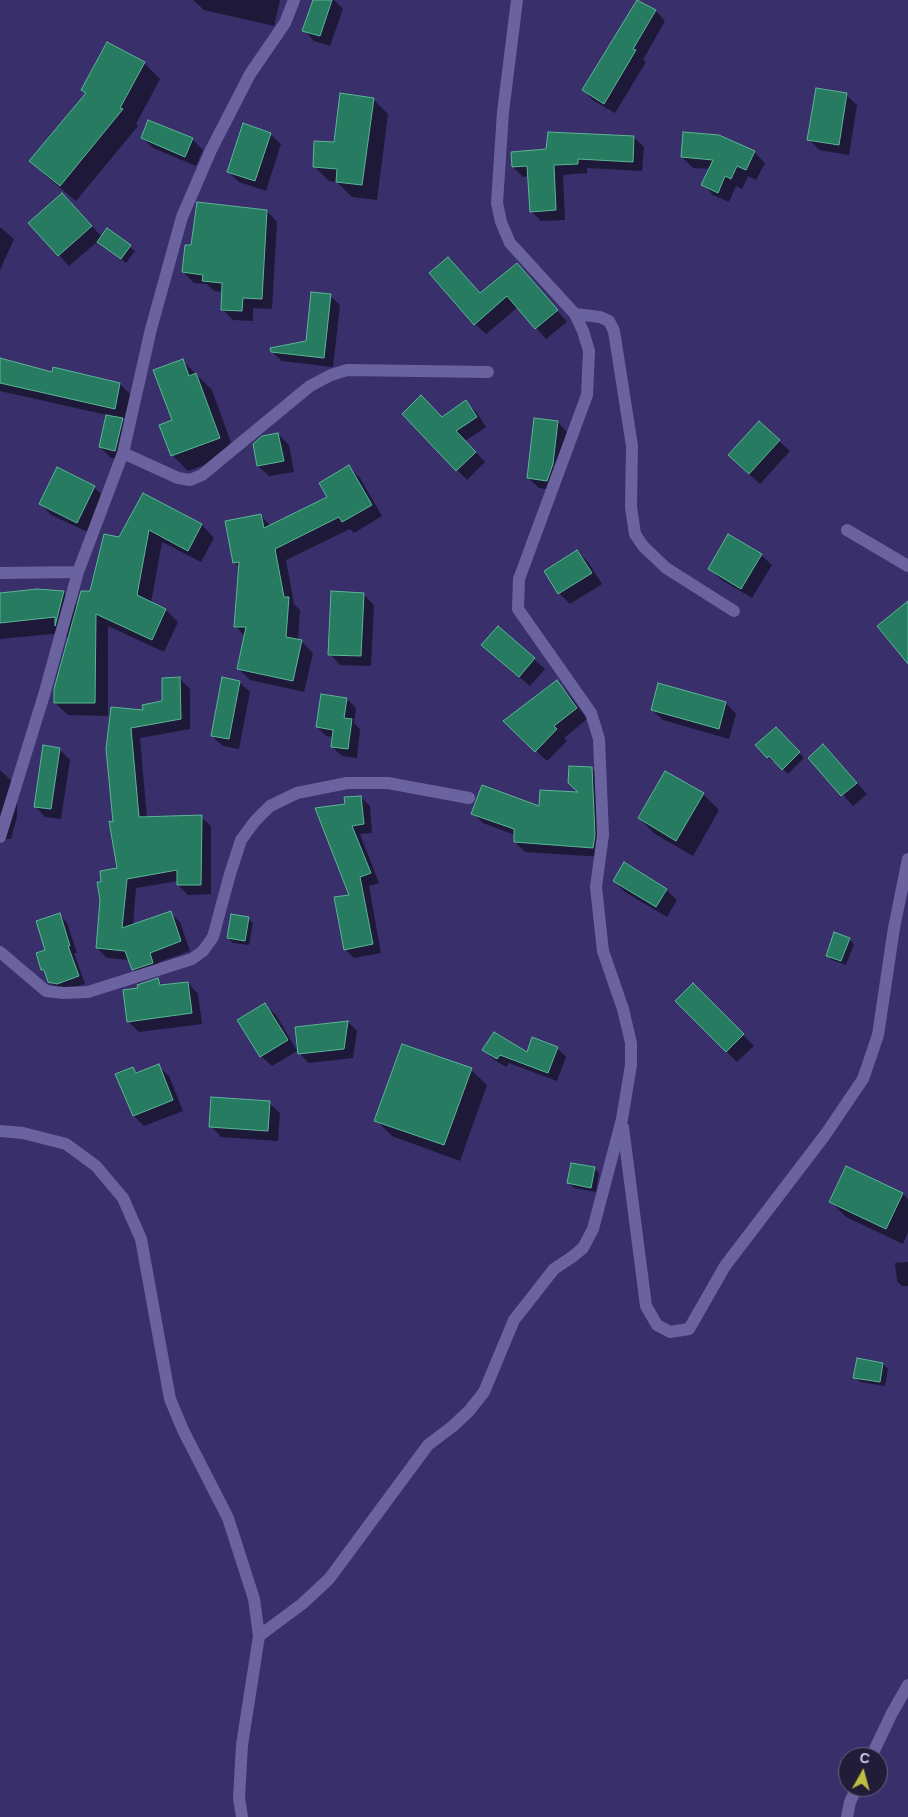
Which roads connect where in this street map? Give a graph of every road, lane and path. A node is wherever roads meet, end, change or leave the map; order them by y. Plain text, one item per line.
1 (294, 0) edge
2 (517, 0) edge
3 (575, 314) junction
4 (488, 372) dead end
5 (123, 453) junction
6 (847, 530) dead end
7 (908, 566) edge
8 (78, 572) junction
9 (0, 573) edge
10 (734, 611) dead end
11 (469, 798) dead end
12 (0, 837) edge
13 (908, 858) edge
14 (0, 952) edge
15 (622, 1119) junction
16 (0, 1131) edge
17 (259, 1636) junction
18 (908, 1685) edge
19 (876, 1747) edge
20 (852, 1797) edge
21 (242, 1817) edge
22 (847, 1817) edge

1 - 5 street
2 - 3 street
3 - 10 street
3 - 15 street
4 - 5 street
5 - 8 street
6 - 7 street
8 - 9 street
8 - 12 street
11 - 14 street
13 - 15 street
15 - 17 street
16 - 17 street
17 - 21 street
18 - 19 street
20 - 22 street

